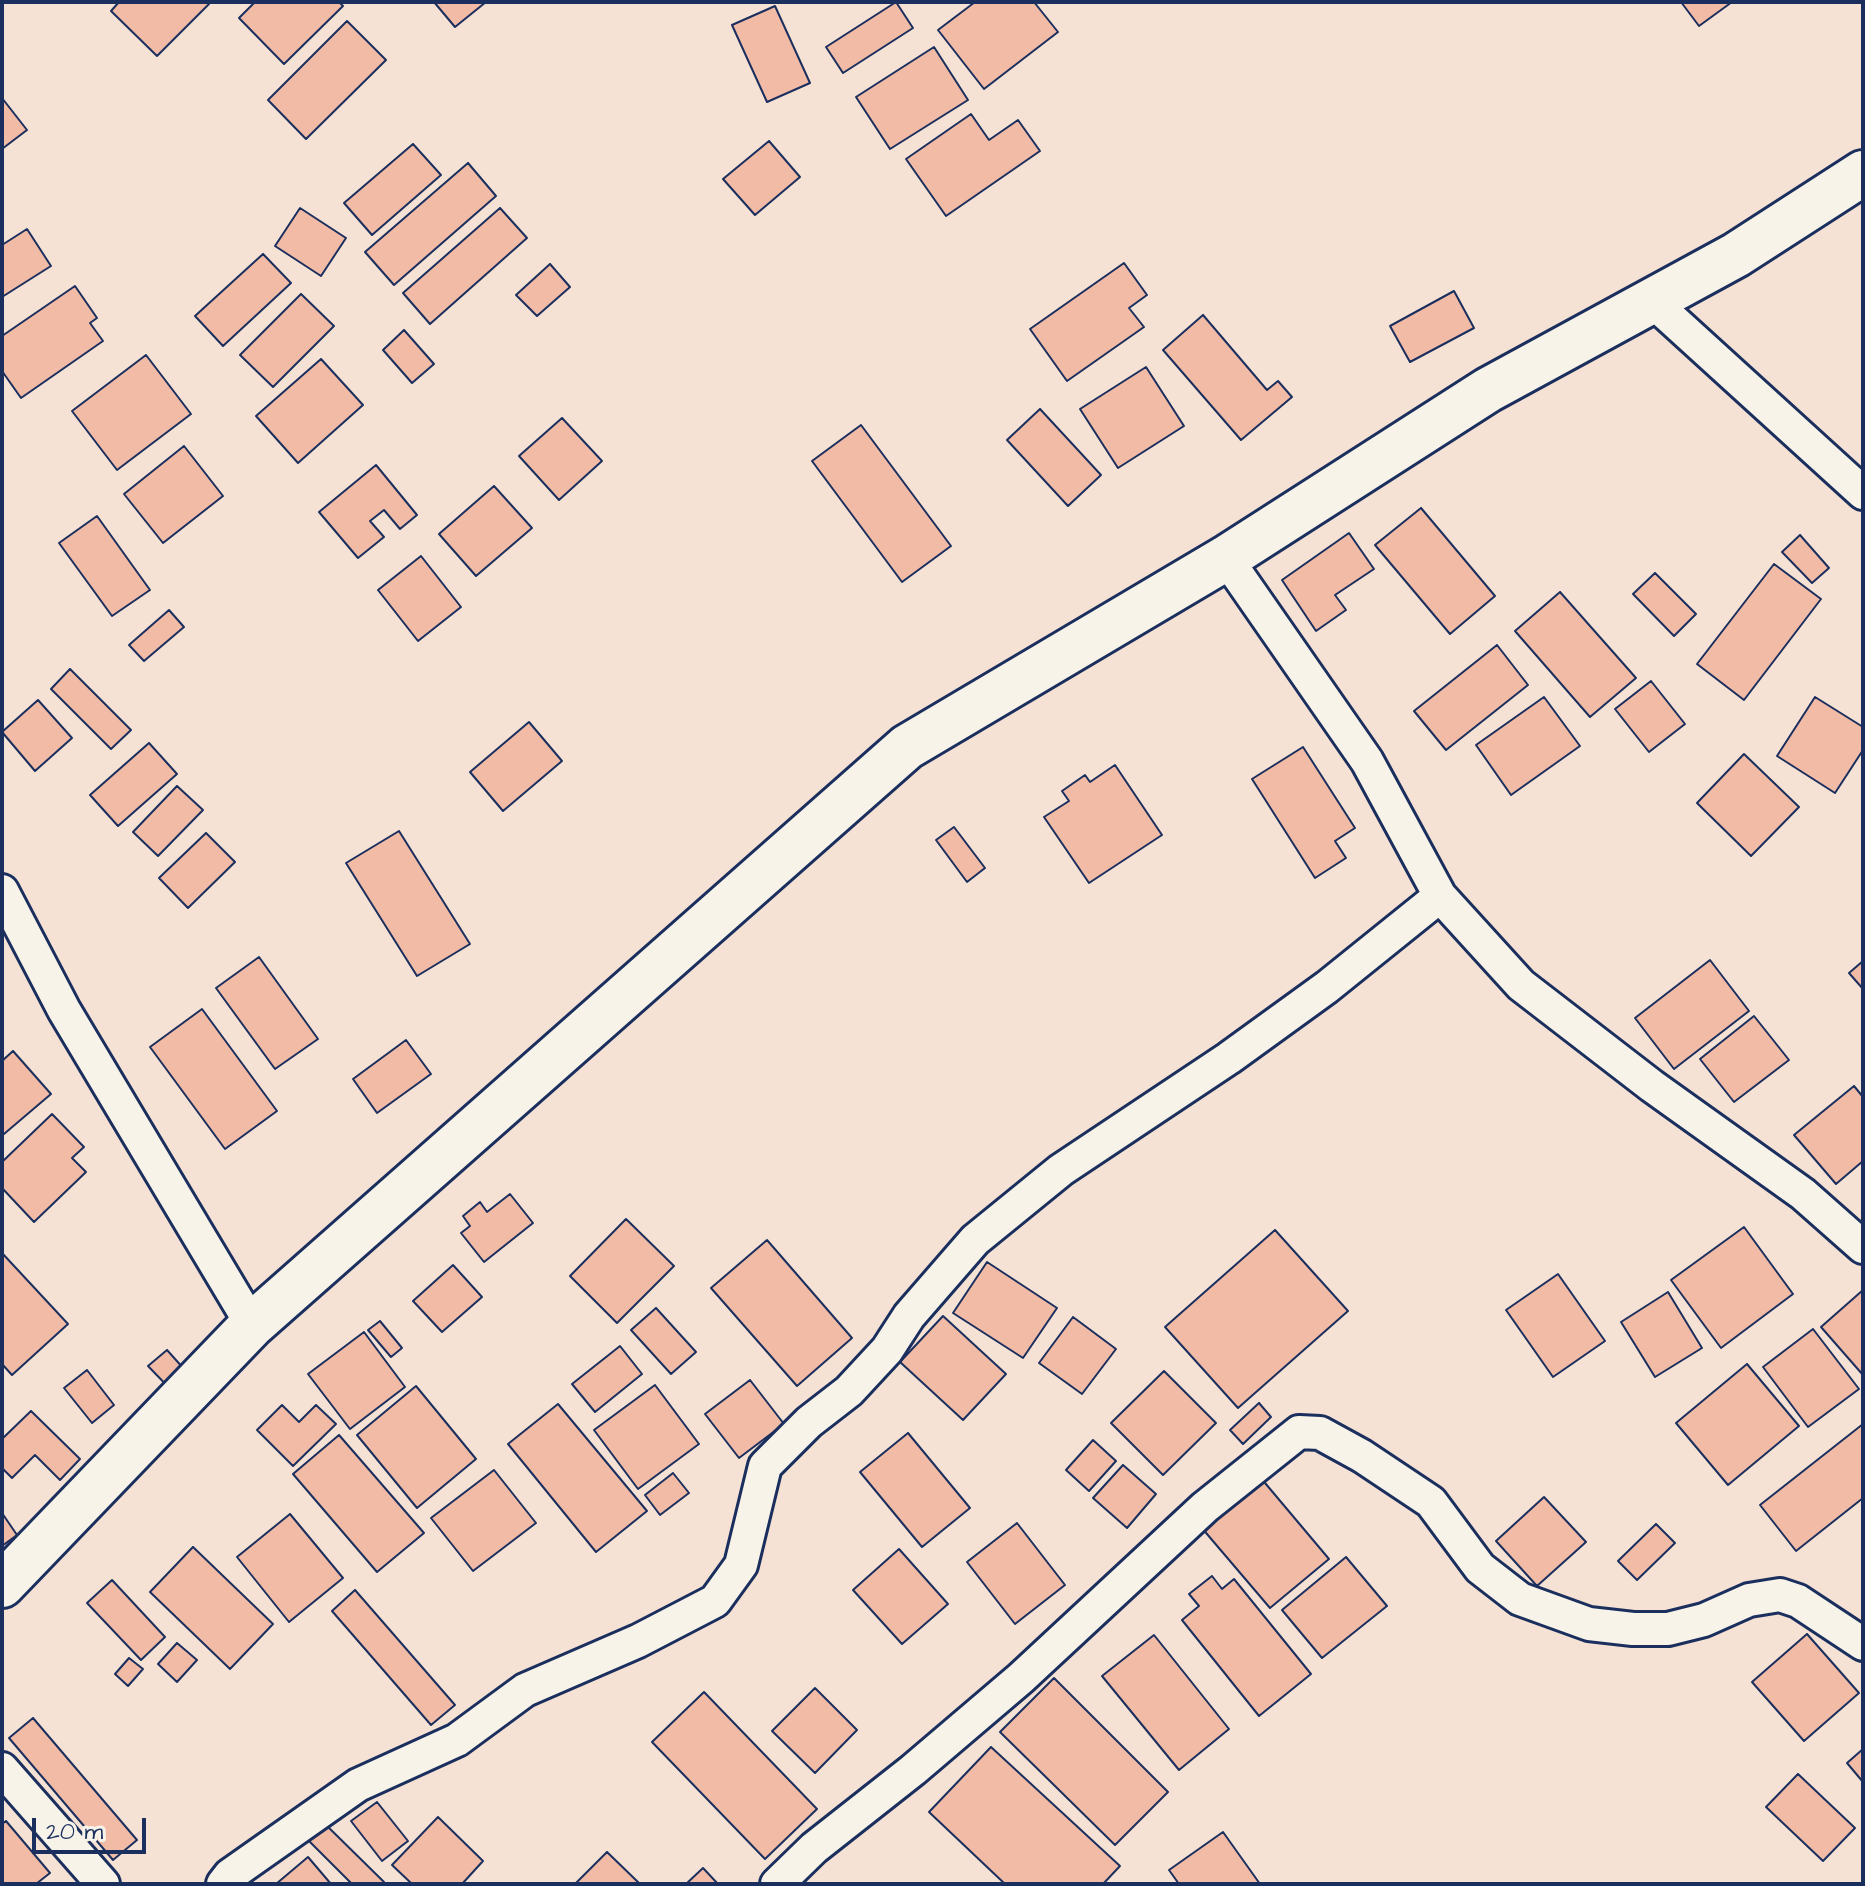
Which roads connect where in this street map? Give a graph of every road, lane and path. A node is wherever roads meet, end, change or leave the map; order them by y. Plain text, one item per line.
1 (1863, 173) edge
2 (1652, 301) junction
3 (1863, 493) edge
4 (1226, 558) junction
5 (2, 891) edge
6 (1440, 896) junction
7 (1863, 1247) edge
8 (252, 1325) junction
9 (2, 1585) edge
10 (1863, 1644) edge
11 (2, 1769) edge
12 (103, 1884) edge
13 (223, 1884) edge
14 (777, 1884) edge

1 - 2 street
2 - 3 street
2 - 4 street
4 - 6 street
4 - 8 street
5 - 8 street
6 - 7 street
6 - 13 street
8 - 9 street
10 - 14 street
11 - 12 street

